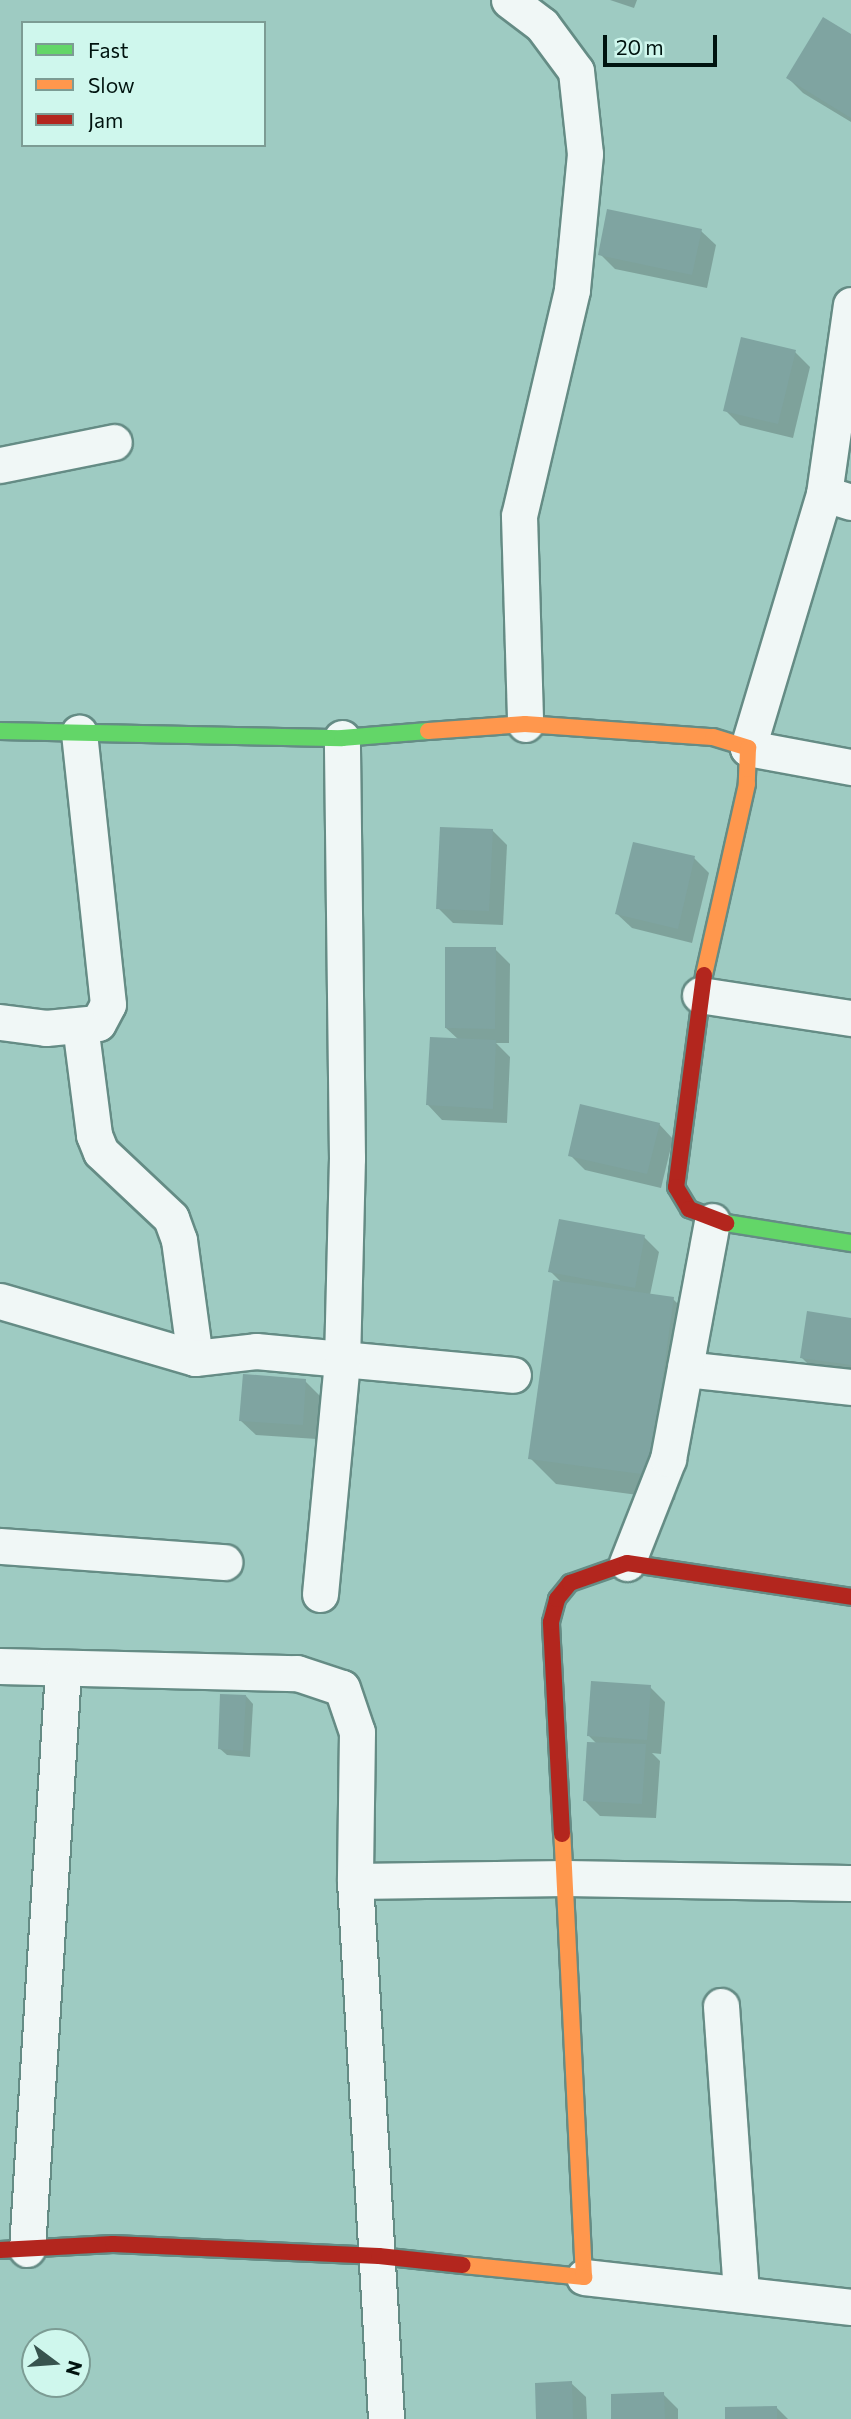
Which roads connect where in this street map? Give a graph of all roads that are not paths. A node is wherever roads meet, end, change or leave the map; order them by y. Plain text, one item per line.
1 (513, 1) edge
2 (851, 305) edge
3 (114, 442) dead end
4 (0, 465) edge
5 (837, 498) edge
6 (525, 724) junction
7 (0, 732) edge
8 (79, 733) junction
9 (342, 738) junction
10 (748, 748) junction
11 (851, 767) edge
12 (700, 995) junction
13 (851, 1018) edge
14 (0, 1022) edge
15 (80, 1025) junction
16 (712, 1221) junction
17 (851, 1243) edge
18 (0, 1301) edge
19 (195, 1358) junction
20 (342, 1363) junction
21 (685, 1369) junction
22 (513, 1376) dead end
23 (851, 1387) edge
24 (0, 1546) edge
25 (224, 1562) dead end
26 (627, 1563) junction
27 (320, 1594) dead end
28 (851, 1597) edge
29 (0, 1666) edge
30 (63, 1670) junction
31 (566, 1878) junction
32 (355, 1881) junction
33 (851, 1884) edge
34 (721, 2006) dead end
35 (13, 2249) edge
36 (379, 2256) junction
37 (584, 2277) junction
38 (741, 2292) junction
39 (851, 2307) edge
40 (386, 2419) edge

1 - 6 street
2 - 5 street
3 - 4 street
5 - 10 street
6 - 9 street
6 - 10 street
7 - 8 street
8 - 9 street
8 - 15 street
9 - 20 street
10 - 11 street
10 - 12 street
12 - 13 street
12 - 16 street
14 - 15 street
15 - 19 street
16 - 17 street
16 - 21 street
18 - 19 street
19 - 20 street
20 - 22 street
20 - 27 street
21 - 23 street
21 - 26 street
24 - 25 street
26 - 28 street
26 - 31 street
29 - 30 street
30 - 32 street
30 - 35 street
31 - 32 street
31 - 33 street
31 - 37 street
32 - 36 street
34 - 38 street
35 - 36 street
36 - 37 street
36 - 40 street
37 - 38 street
38 - 39 street

